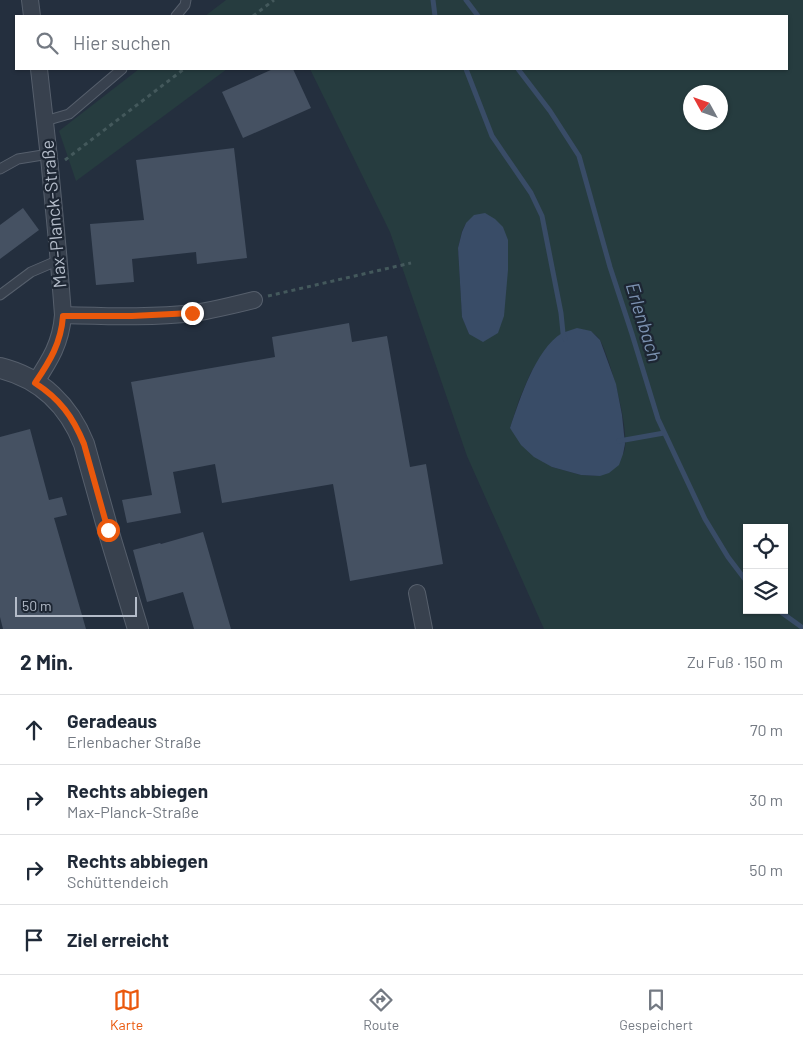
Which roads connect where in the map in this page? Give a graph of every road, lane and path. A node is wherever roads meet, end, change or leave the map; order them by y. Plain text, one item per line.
1 (30, 0) edge
2 (186, 0) edge
3 (274, 0) edge
4 (32, 15) edge
5 (177, 15) edge
6 (253, 15) edge
7 (39, 70) edge
8 (121, 70) edge
9 (183, 70) edge
10 (45, 121) junction
11 (81, 147) dead end
12 (49, 154) junction
13 (0, 169) edge
14 (59, 260) junction
15 (411, 263) dead end
16 (0, 295) edge
17 (254, 300) joint
18 (63, 316) junction
19 (0, 368) edge
20 (35, 383) junction
21 (417, 593) dead end
22 (138, 629) edge
23 (424, 629) edge

1 - 4 street
2 - 5 lane
3 - 6 path
7 - 10 street, Max-Planck-Straße
8 - 10 lane
9 - 11 path
10 - 12 street, Max-Planck-Straße
12 - 13 lane
12 - 14 street, Max-Planck-Straße
14 - 16 lane
14 - 18 street, Max-Planck-Straße
15 - 17 path
17 - 18 street
18 - 20 street, Max-Planck-Straße
19 - 20 street
20 - 22 street
21 - 23 street

